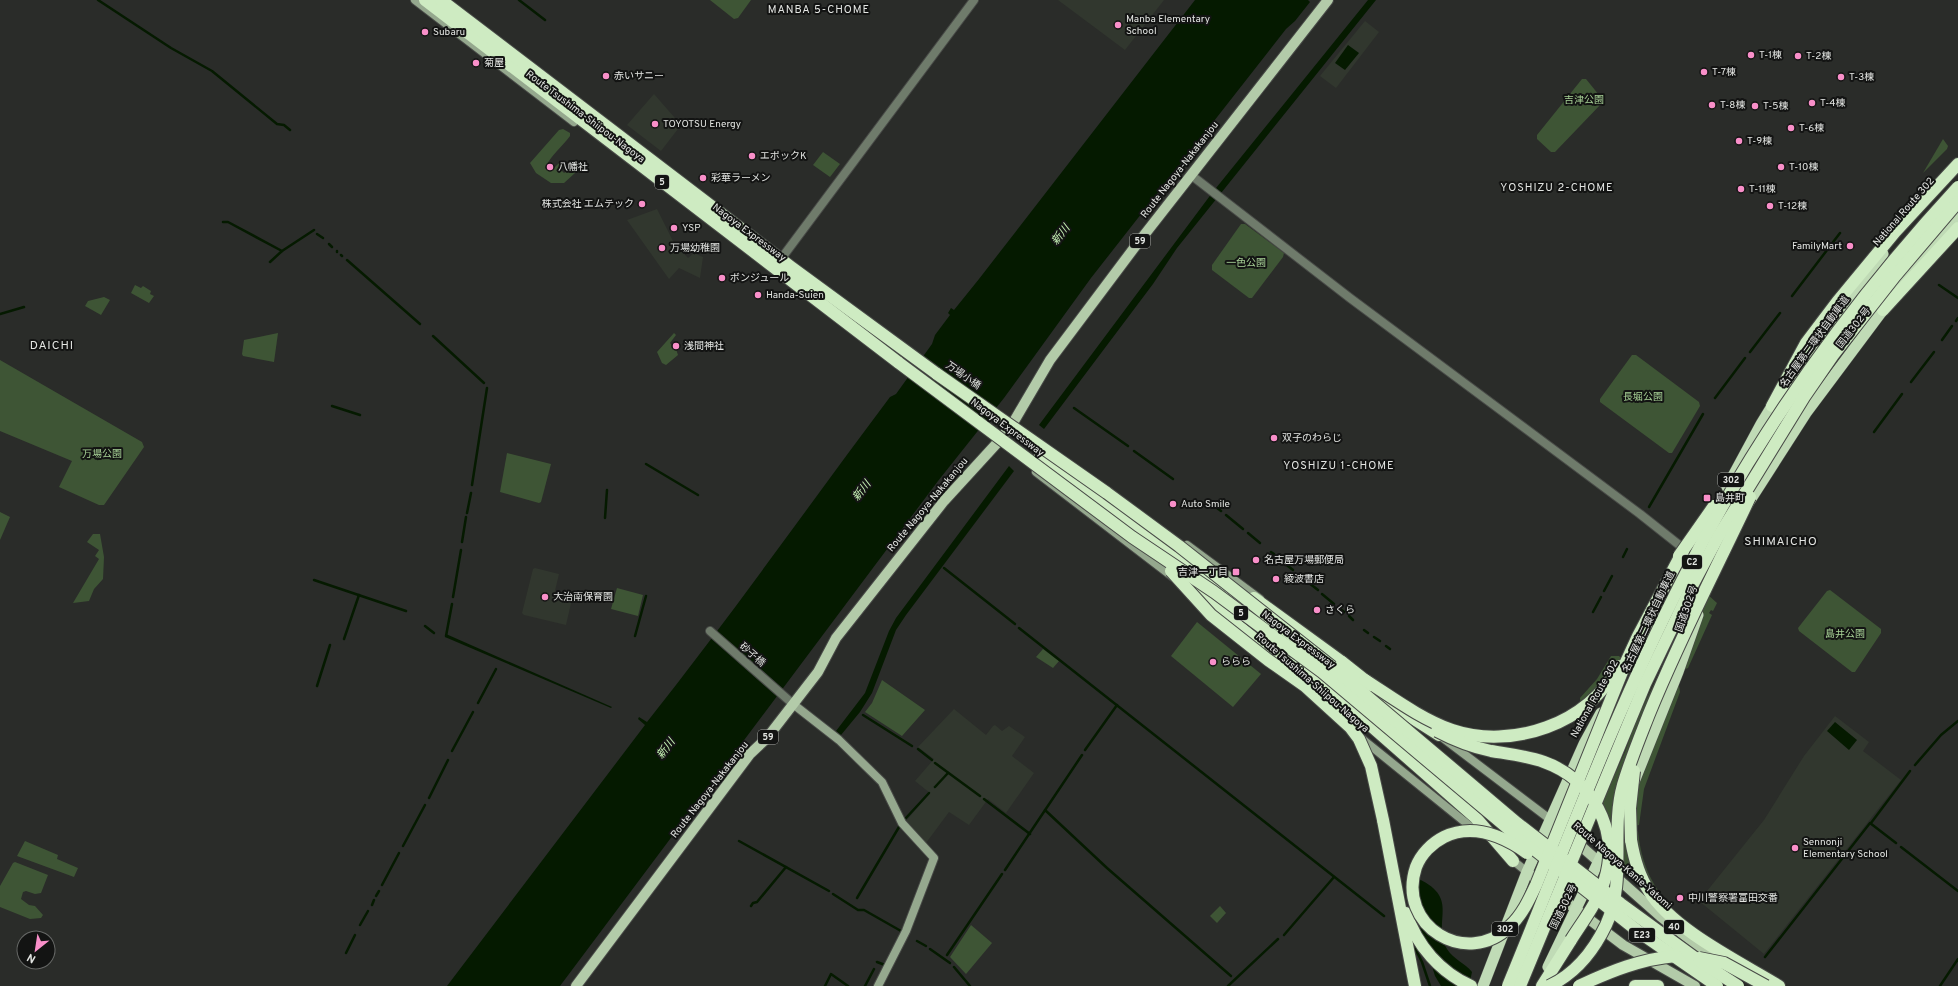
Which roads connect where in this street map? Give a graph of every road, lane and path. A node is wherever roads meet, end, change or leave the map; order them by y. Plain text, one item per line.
1 (415, 0) edge
2 (425, 0) edge
3 (441, 0) edge
4 (446, 0) edge
5 (974, 0) edge
6 (1328, 0) edge
7 (1958, 164) edge
8 (1958, 170) edge
9 (1191, 175) junction
10 (1958, 187) edge
11 (1958, 202) edge
12 (1958, 214) edge
13 (1958, 228) edge
14 (784, 255) junction
15 (1883, 310) junction
16 (1824, 348) junction
17 (909, 350) joint
18 (936, 374) junction
19 (1772, 406) junction
20 (1009, 420) junction
21 (1778, 438) junction
22 (998, 442) junction
23 (1132, 537) junction
24 (1179, 546) junction
25 (1688, 554) junction
26 (1171, 571) junction
27 (1713, 573) junction
28 (710, 631) dead end
29 (1365, 680) junction
30 (793, 704) junction
31 (1648, 717) junction
32 (1439, 736) junction
33 (1551, 820) junction
34 (1513, 861) junction
35 (1599, 861) junction
36 (1527, 872) junction
37 (1394, 874) junction
38 (1574, 874) junction
39 (1576, 910) junction
40 (1639, 932) junction
41 (576, 986) edge
42 (878, 986) edge
43 (1415, 986) edge
44 (1471, 986) edge
45 (1483, 986) edge
46 (1508, 986) edge
47 (1520, 986) edge
48 (1538, 986) edge
49 (1542, 986) edge
50 (1549, 986) edge
51 (1579, 986) edge
52 (1636, 986) edge
53 (1658, 986) edge
54 (1695, 986) edge
55 (1716, 986) edge
56 (1738, 986) edge
57 (1755, 986) edge
58 (1766, 986) edge
59 (1779, 986) edge

1 - 22 main road, Route Tsushima-Shiipou-Nagoya, bridge
2 - 23 highway, Nagoya Expressway / 5, bridge
3 - 18 highway, Nagoya Expressway / 5
4 - 14 main road, Route Tsushima-Shiipou-Nagoya
5 - 14 street
6 - 9 main road, Route Nagoya-Nakakanjou / 59
7 - 19 highway
8 - 19 highway, National Route 302 / 302
9 - 20 main road, Route Nagoya-Nakakanjou / 59
9 - 25 street
10 - 16 highway, 名古屋第二環状自動車道 / C2, bridge
11 - 21 highway, C2, bridge
12 - 15 highway, 国道302号 / 302
13 - 15 highway
14 - 17 main road, Route Tsushima-Shiipou-Nagoya
15 - 27 highway, 国道302号 / 302
16 - 25 highway, bridge
16 - 46 highway, 名古屋第二環状自動車道 / C2, bridge
17 - 20 main road, 万場小橋
18 - 24 highway, Nagoya Expressway / 5, bridge
18 - 32 highway, bridge
19 - 25 highway, National Route 302 / 302
20 - 22 main road, Route Nagoya-Nakakanjou / 59
20 - 32 main road
21 - 31 highway, bridge
21 - 47 highway, C2, bridge
22 - 30 main road, Route Nagoya-Nakakanjou / 59
22 - 34 main road, Route Tsushima-Shiipou-Nagoya
23 - 26 highway, bridge
23 - 38 highway, Nagoya Expressway / 5, bridge
24 - 29 highway, bridge
24 - 38 highway, Nagoya Expressway / 5, bridge
25 - 27 street
25 - 29 highway, bridge
25 - 33 highway, National Route 302 / 302
25 - 40 highway, bridge
26 - 34 highway, bridge
26 - 37 highway, bridge
27 - 35 highway, 国道302号 / 302
28 - 30 street, 砂子橋
29 - 49 highway, bridge
30 - 41 main road, Route Nagoya-Nakakanjou / 59
30 - 42 main road
31 - 50 highway, bridge
31 - 59 highway, bridge
32 - 33 main road
33 - 35 main road, Route Nagoya-Kanie-Yatomi / 40
33 - 36 highway, National Route 302 / 302
34 - 36 main road, Route Tsushima-Shiipou-Nagoya
35 - 39 highway, 国道302号 / 302
35 - 57 main road, Route Nagoya-Kanie-Yatomi / 40
36 - 39 main road
36 - 45 highway, National Route 302 / 302
37 - 43 highway
37 - 44 highway
38 - 40 highway, E23, bridge
38 - 56 highway, E23, bridge
39 - 48 highway, 国道302号 / 302
39 - 54 main road
40 - 55 highway, E23, bridge
51 - 58 highway, bridge
52 - 53 highway

